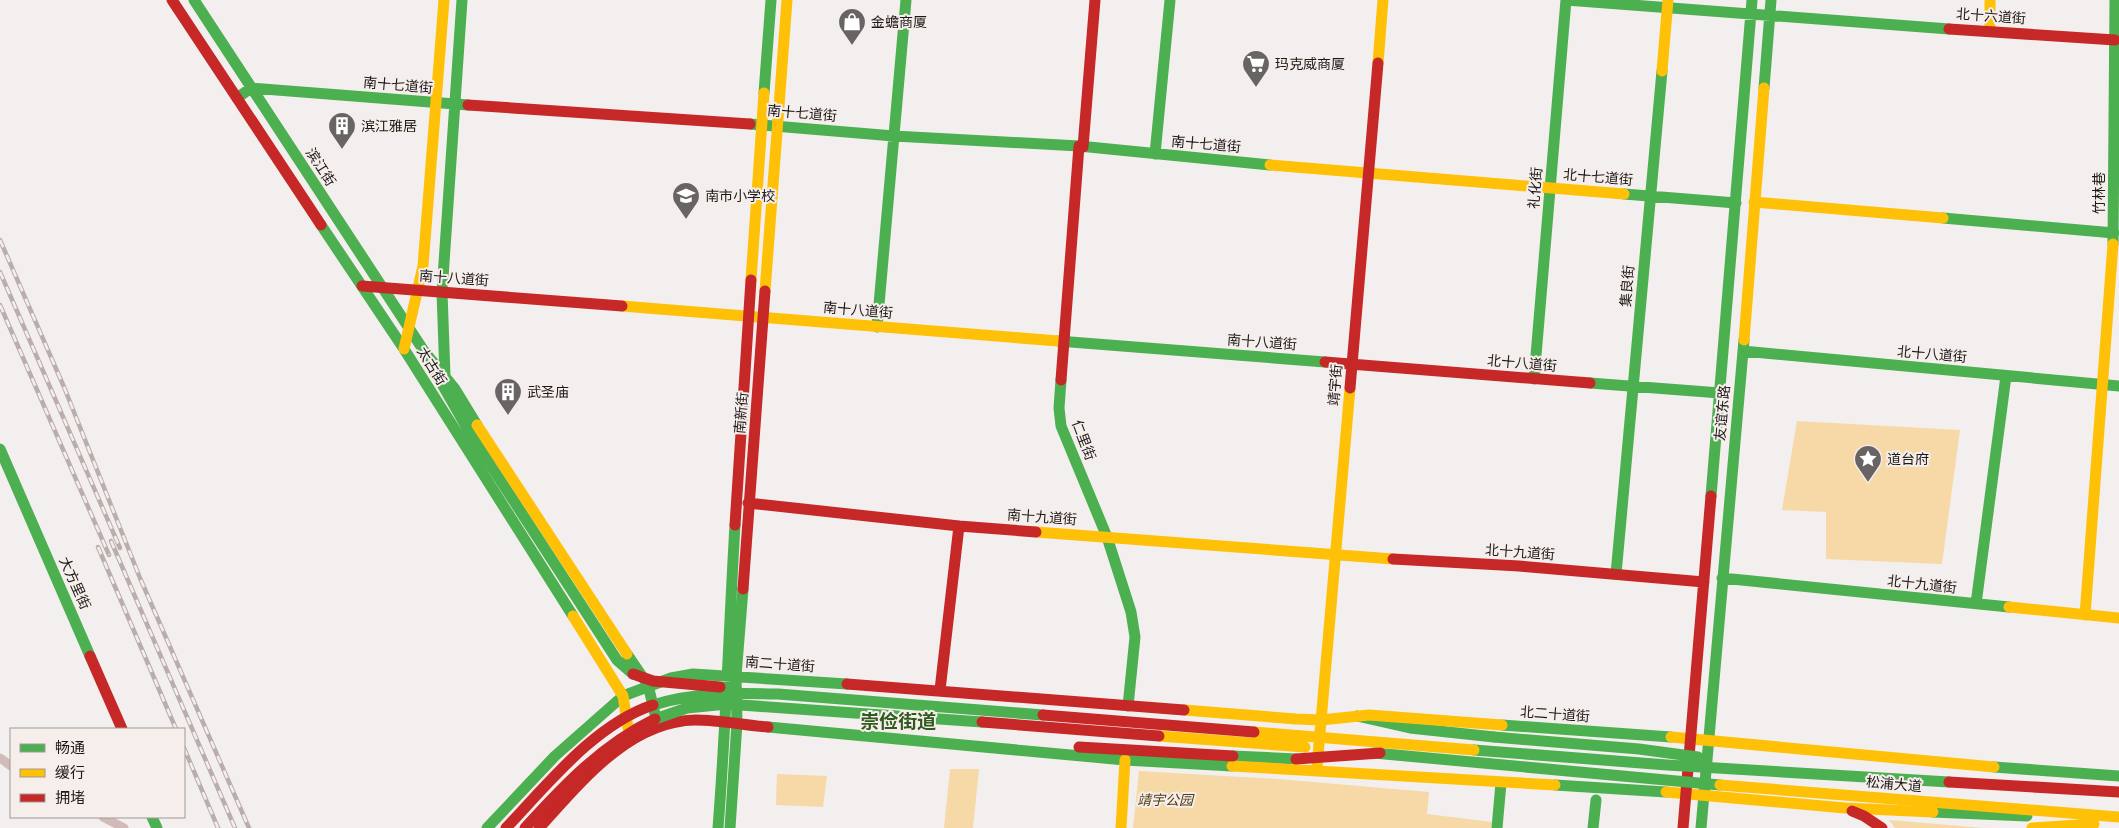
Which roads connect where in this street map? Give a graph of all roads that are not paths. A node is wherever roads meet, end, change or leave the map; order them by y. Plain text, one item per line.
1 (172, 0) edge
2 (194, 0) edge
3 (444, 0) edge
4 (462, 0) edge
5 (771, 0) edge
6 (787, 0) edge
7 (906, 0) edge
8 (1096, 0) edge
9 (1170, 0) edge
10 (1383, 0) edge
11 (1566, 0) edge
12 (1752, 0) edge
13 (1771, 0) edge
14 (1990, 0) edge
15 (2115, 0) edge
16 (1668, 4) edge
17 (1750, 15) junction
18 (1770, 16) junction
19 (1990, 31) junction
20 (2115, 40) junction
21 (251, 88) junction
22 (237, 98) junction
23 (436, 104) junction
24 (454, 105) junction
25 (761, 125) junction
26 (778, 126) junction
27 (894, 136) junction
28 (1081, 147) junction
29 (1155, 154) junction
30 (1368, 174) junction
31 (1550, 188) junction
32 (1650, 196) junction
33 (1754, 202) junction
34 (1736, 203) junction
35 (2114, 233) junction
36 (362, 286) junction
37 (382, 288) junction
38 (417, 290) junction
39 (442, 292) junction
40 (748, 317) junction
41 (764, 318) junction
42 (877, 326) junction
43 (409, 328) junction
44 (1063, 342) junction
45 (404, 349) junction
46 (424, 351) junction
47 (1743, 351) junction
48 (1352, 364) junction
49 (445, 376) junction
50 (2006, 376) junction
51 (1534, 379) junction
52 (2101, 385) junction
53 (1633, 386) junction
54 (2119, 386) edge
55 (1720, 393) junction
56 (0, 449) edge
57 (0, 465) edge
58 (748, 503) junction
59 (959, 526) junction
60 (1107, 536) junction
61 (1334, 555) junction
62 (1616, 574) junction
63 (1722, 578) junction
64 (1704, 582) junction
65 (1976, 604) junction
66 (2085, 615) junction
67 (2119, 618) edge
68 (731, 676) junction
69 (648, 685) junction
70 (940, 690) junction
71 (778, 694) junction
72 (623, 696) junction
73 (1128, 706) junction
74 (1357, 716) junction
75 (1321, 720) junction
76 (732, 723) junction
77 (658, 727) junction
78 (114, 728) edge
79 (122, 728) edge
80 (1689, 738) junction
81 (1708, 740) junction
82 (630, 742) junction
83 (1380, 753) junction
84 (1126, 755) junction
85 (1316, 772) junction
86 (2119, 776) edge
87 (1862, 777) junction
88 (1501, 783) junction
89 (1666, 786) junction
90 (2119, 792) edge
91 (1686, 794) junction
92 (1703, 795) junction
93 (1596, 800) dead end
94 (1845, 808) junction
95 (2005, 816) junction
96 (2119, 817) edge
97 (106, 818) edge
98 (1990, 827) dead end
99 (2119, 827) edge
100 (124, 828) edge
101 (487, 828) edge
102 (506, 828) edge
103 (524, 828) edge
104 (539, 828) edge
105 (718, 828) edge
106 (730, 828) edge
107 (1121, 828) edge
108 (1497, 828) edge
109 (1593, 828) edge
110 (1683, 828) edge
111 (1701, 828) edge
112 (1882, 828) edge
113 (2032, 828) edge
114 (2085, 828) edge

1 - 22 main road
2 - 21 main road, 滨江街
3 - 23 main road, 太古街
4 - 24 main road, 太古街
5 - 25 main road, 南新街
6 - 26 main road, 南新街
7 - 27 main road
8 - 28 main road, 仁里街
9 - 29 main road
10 - 30 main road, 靖宇街
11 - 16 main road, 北十六道街
11 - 31 main road, 礼化街
12 - 17 main road, 友谊东路
13 - 18 main road, 友谊东路
14 - 19 main road
15 - 20 main road, 竹林巷
16 - 17 main road, 北十六道街
16 - 32 main road, 集良街
17 - 18 main road, 北十六道街
17 - 34 main road, 友谊东路
18 - 19 main road, 北十六道街
18 - 33 main road, 友谊东路
19 - 20 main road, 北十六道街
20 - 35 main road, 竹林巷
21 - 22 main road
21 - 23 main road, 南十七道街
21 - 37 main road, 滨江街
22 - 36 main road
23 - 24 main road, 南十七道街
23 - 38 main road, 太古街
24 - 25 main road, 南十七道街
24 - 39 main road, 太古街
25 - 26 main road, 南十七道街
25 - 40 main road, 南新街
26 - 27 main road, 南十七道街
26 - 41 main road, 南新街
27 - 28 main road, 南十七道街
27 - 42 main road
28 - 29 main road, 南十七道街
28 - 44 main road, 仁里街
29 - 30 main road, 南十七道街
30 - 31 main road, 北十七道街
30 - 48 main road, 靖宇街
31 - 32 main road, 北十七道街
31 - 51 main road, 礼化街
32 - 34 main road, 北十七道街
32 - 53 main road, 集良街
33 - 35 main road
33 - 47 main road, 友谊东路
34 - 55 main road, 友谊东路
35 - 52 main road, 竹林巷
36 - 37 main road, 南十八道街
36 - 45 main road
37 - 38 main road, 南十八道街
37 - 43 main road, 滨江街
38 - 39 main road, 南十八道街
38 - 43 main road, 太古街
39 - 40 main road, 南十八道街
39 - 49 main road, 太古街
40 - 41 main road, 南十八道街
40 - 68 main road, 南新街
41 - 42 main road, 南十八道街
41 - 58 main road, 南新街
42 - 44 main road, 南十八道街
43 - 45 main road, 太古街
43 - 46 main road, 滨江街
44 - 48 main road, 南十八道街
44 - 60 main road, 仁里街
45 - 72 main road, 太古街
46 - 49 main road, 太古街
46 - 71 main road, 太古街, bridge
47 - 50 main road, 北十八道街
47 - 63 main road, 友谊东路
48 - 51 main road, 北十八道街
48 - 61 main road, 靖宇街
49 - 69 main road, 太古街
50 - 52 main road, 北十八道街
50 - 65 main road
51 - 53 main road, 北十八道街
52 - 54 main road, 北十八道街
52 - 66 main road, 竹林巷
53 - 55 main road, 北十八道街
53 - 62 main road, 集良街
55 - 64 main road, 友谊东路
56 - 79 main road, 大方里街
57 - 78 main road, 大方里街
58 - 59 main road, 南十九道街
58 - 68 main road, 南新街
59 - 60 main road, 南十九道街
59 - 70 main road
60 - 61 main road, 南十九道街
60 - 73 main road, 仁里街
61 - 62 main road, 北十九道街
61 - 75 main road, 靖宇街
62 - 64 main road, 北十九道街
63 - 65 main road, 北十九道街
63 - 81 main road, 友谊东路
64 - 80 main road, 友谊东路
65 - 66 main road, 北十九道街
66 - 67 main road, 北十九道街
68 - 69 main road, 南二十道街
68 - 70 main road, 南二十道街
68 - 76 main road, 南新街
69 - 72 main road, 南二十道街
69 - 77 main road
70 - 73 main road, 南二十道街
71 - 87 main road, 松浦大道, bridge
71 - 102 main road, bridge
72 - 82 main road
72 - 101 main road, 南二十道街
73 - 75 main road, 北二十道街
73 - 84 street
74 - 75 main road, 北二十道街
74 - 80 main road, 北二十道街
74 - 87 main road, bridge
75 - 85 main road, 靖宇街
76 - 77 main road
76 - 84 main road
76 - 105 main road, 南新街
76 - 106 main road, 南新街
77 - 82 main road
80 - 81 main road, 北二十道街
80 - 91 main road, 友谊东路
81 - 86 main road, 北二十道街
81 - 92 main road, 友谊东路
82 - 104 main road
83 - 84 main road, bridge
83 - 89 main road, bridge
83 - 103 main road, bridge
84 - 85 main road
84 - 107 main road
85 - 88 main road
87 - 90 main road, 松浦大道, bridge
88 - 89 main road
88 - 108 main road
89 - 91 main road
89 - 96 main road, 松浦大道, bridge
91 - 92 main road
91 - 110 main road, 友谊东路
92 - 94 main road
92 - 111 main road, 友谊东路
93 - 109 main road
94 - 95 main road
94 - 112 main road
95 - 98 main road
95 - 114 main road
97 - 100 street
99 - 113 main road, bridge

